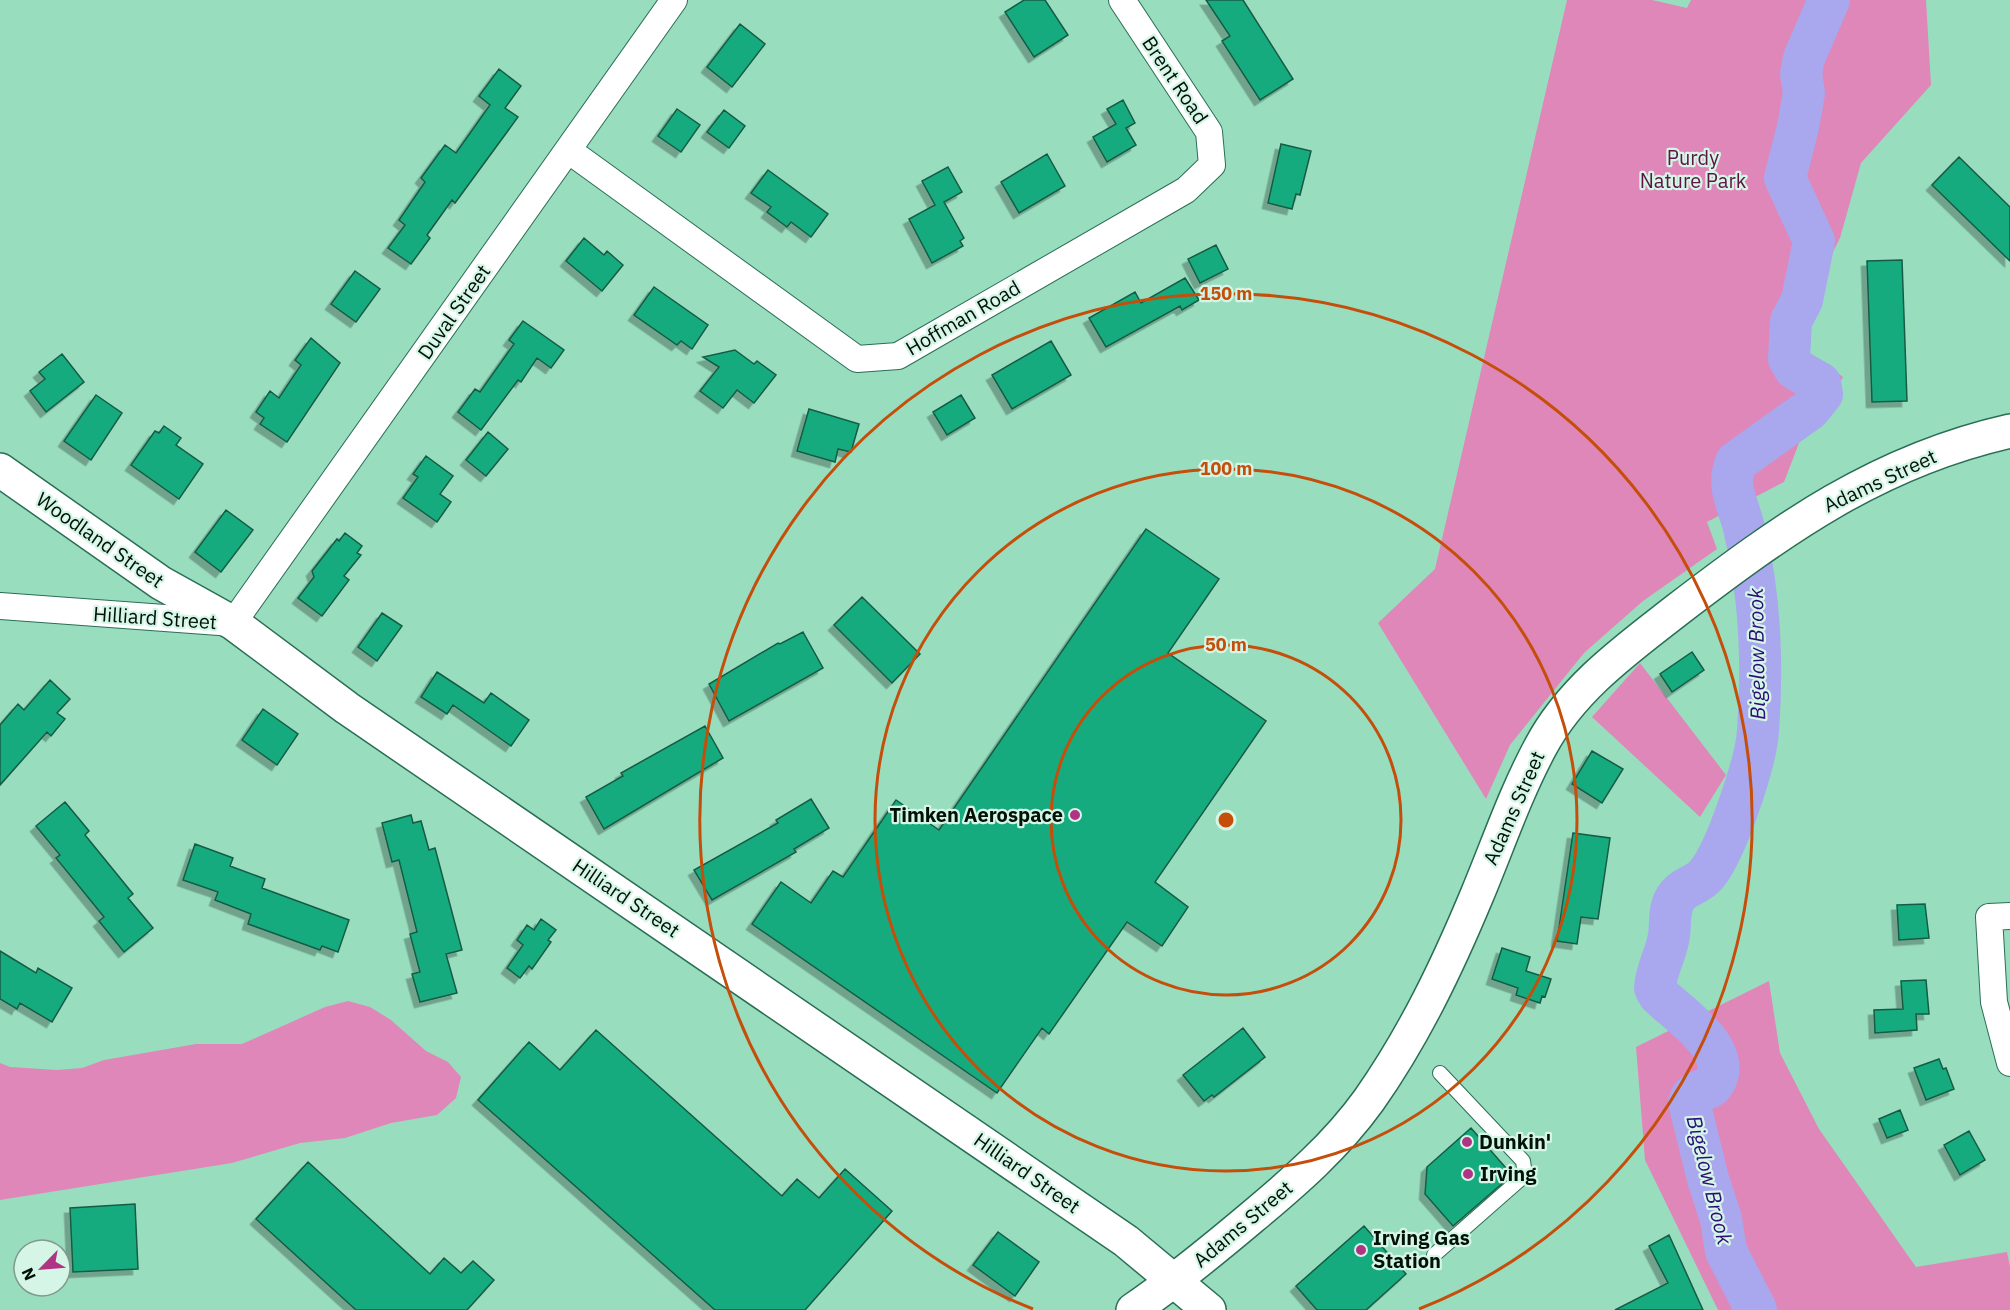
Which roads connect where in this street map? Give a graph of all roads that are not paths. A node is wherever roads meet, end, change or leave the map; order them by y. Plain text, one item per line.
1 (674, 0) edge
2 (1122, 0) edge
3 (568, 150) junction
4 (1212, 165) joint
5 (2010, 431) edge
6 (0, 470) edge
7 (0, 606) edge
8 (233, 624) junction
9 (1999, 917) edge
10 (2010, 1063) edge
11 (1440, 1073) dead end
12 (1434, 1255) dead end
13 (1174, 1281) junction
14 (1134, 1310) edge
15 (1209, 1310) edge

1 - 3 street, Duval Street
2 - 4 street, Brent Road
3 - 4 street, Hoffman Road
3 - 8 street, Duval Street
5 - 13 street, Adams Street
6 - 8 street, Woodland Street
7 - 8 street, Hilliard Street
8 - 13 street, Hilliard Street
9 - 10 street
11 - 12 lane
13 - 14 street, Adams Street
13 - 15 street, Hilliard Street

